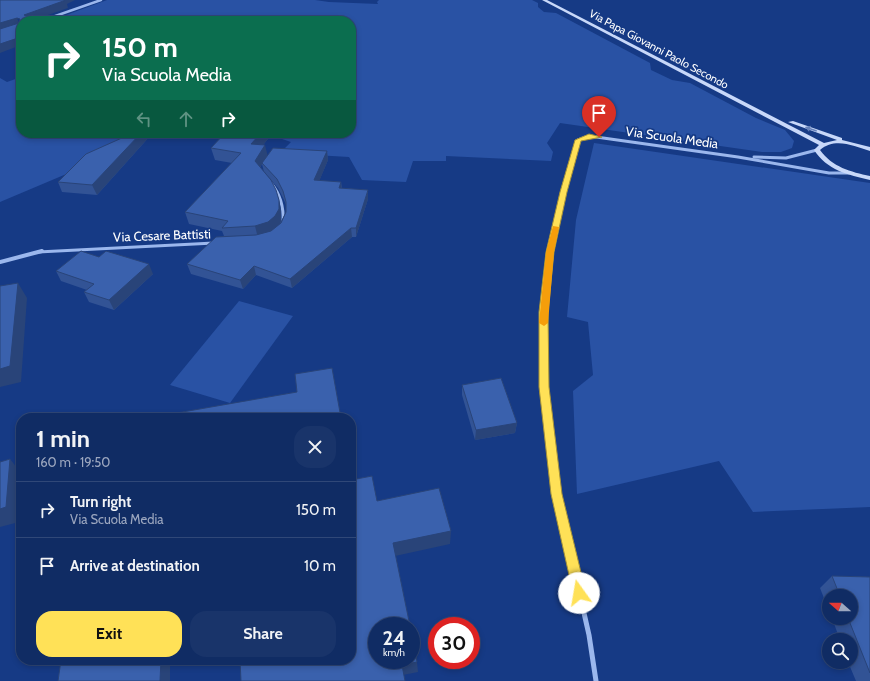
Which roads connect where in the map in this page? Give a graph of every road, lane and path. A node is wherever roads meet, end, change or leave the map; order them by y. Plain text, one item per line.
1 (101, 0) edge
2 (544, 0) edge
3 (55, 16) edge
4 (766, 114) junction
5 (848, 142) junction
6 (822, 144) junction
7 (870, 149) edge
8 (817, 150) junction
9 (738, 157) junction
10 (849, 173) junction
11 (870, 178) edge
12 (269, 181) edge
13 (283, 226) edge
14 (218, 243) edge
15 (0, 262) edge
16 (596, 681) edge

1 - 3 street
2 - 4 main road, Via Papa Giovanni Paolo Secondo
5 -> 4 main road
4 - 6 main road
5 - 6 main road
5 - 7 main road
6 - 8 main road
8 - 9 street
8 - 10 main road
9 - 10 street
9 - 16 street, Via Scuola Media
10 - 11 main road
12 - 13 street
14 - 15 street, Via Cesare Battisti

